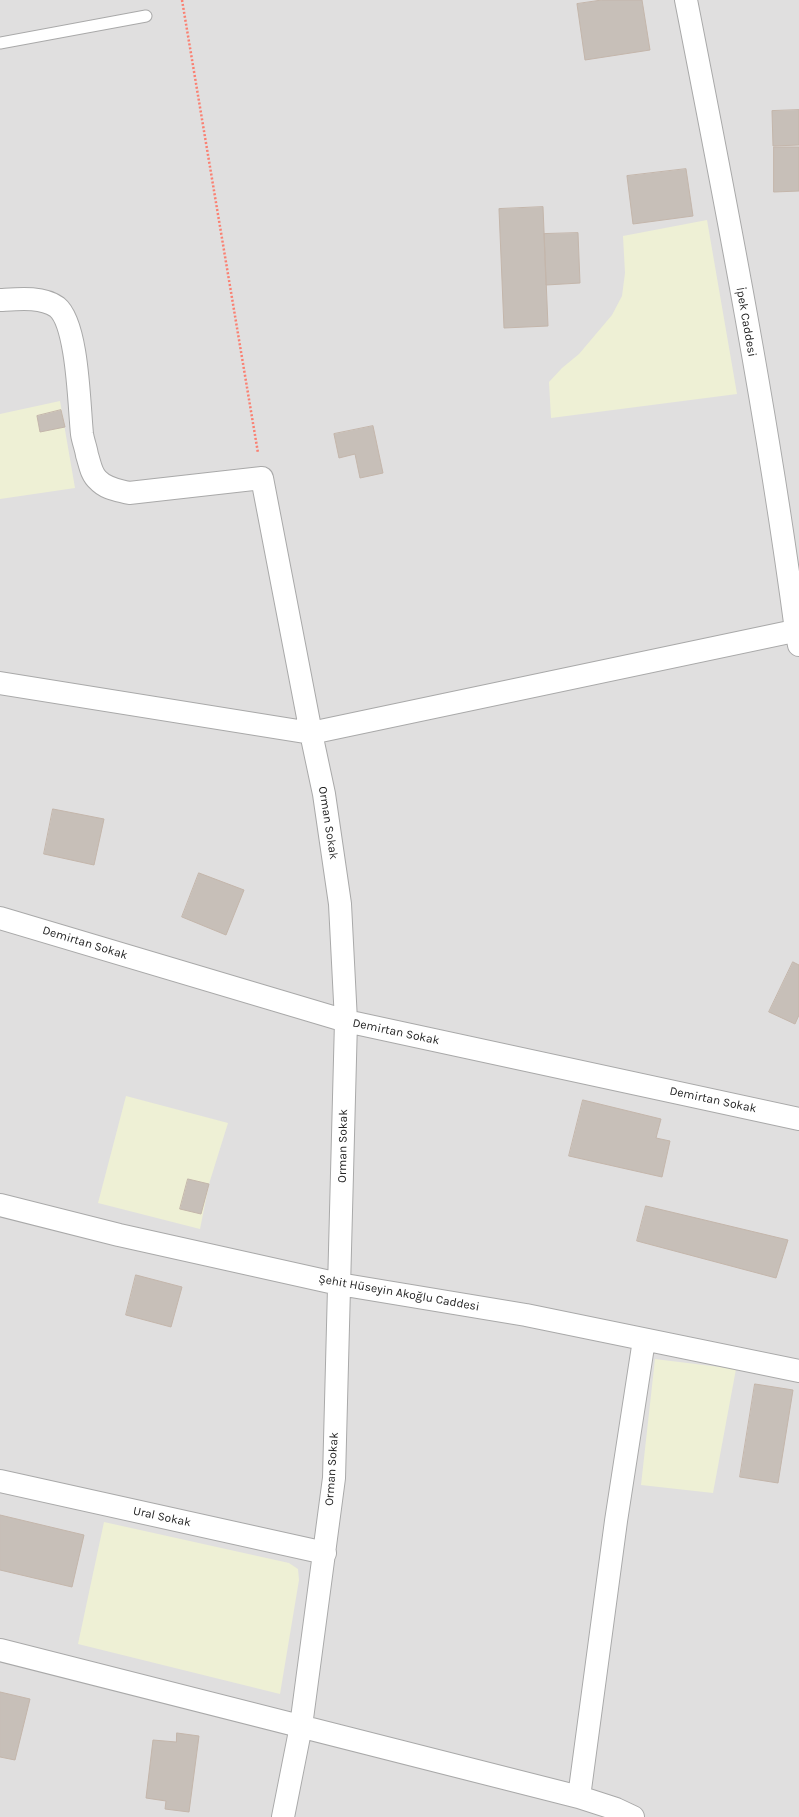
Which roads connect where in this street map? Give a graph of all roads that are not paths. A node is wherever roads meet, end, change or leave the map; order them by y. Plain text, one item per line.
1 (686, 0) edge
2 (146, 16) dead end
3 (0, 43) edge
4 (0, 300) edge
5 (798, 635) edge
6 (0, 684) edge
7 (311, 733) junction
8 (0, 918) edge
9 (346, 1021) junction
10 (799, 1119) edge
11 (0, 1206) edge
12 (340, 1284) junction
13 (644, 1340) junction
14 (799, 1371) edge
15 (0, 1481) edge
16 (325, 1553) junction
17 (0, 1650) edge
18 (301, 1726) junction
19 (579, 1797) junction
20 (284, 1817) edge
21 (633, 1817) edge

1 - 5 street, İpek Caddesi
2 - 3 lane
4 - 7 street, Orman Sokak
5 - 7 street
6 - 7 street
7 - 9 street, Orman Sokak
8 - 9 street, Demirtan Sokak
9 - 10 street, Demirtan Sokak
9 - 12 street, Orman Sokak
11 - 12 street, Şehit Hüseyin Akoğlu Caddesi
12 - 13 street, Şehit Hüseyin Akoğlu Caddesi
12 - 16 street, Orman Sokak
13 - 14 street, Şehit Hüseyin Akoğlu Caddesi
13 - 19 street
15 - 16 street, Ural Sokak
16 - 18 street, Orman Sokak
17 - 18 street
18 - 19 street
18 - 20 street, Orman Sokak
19 - 21 street

